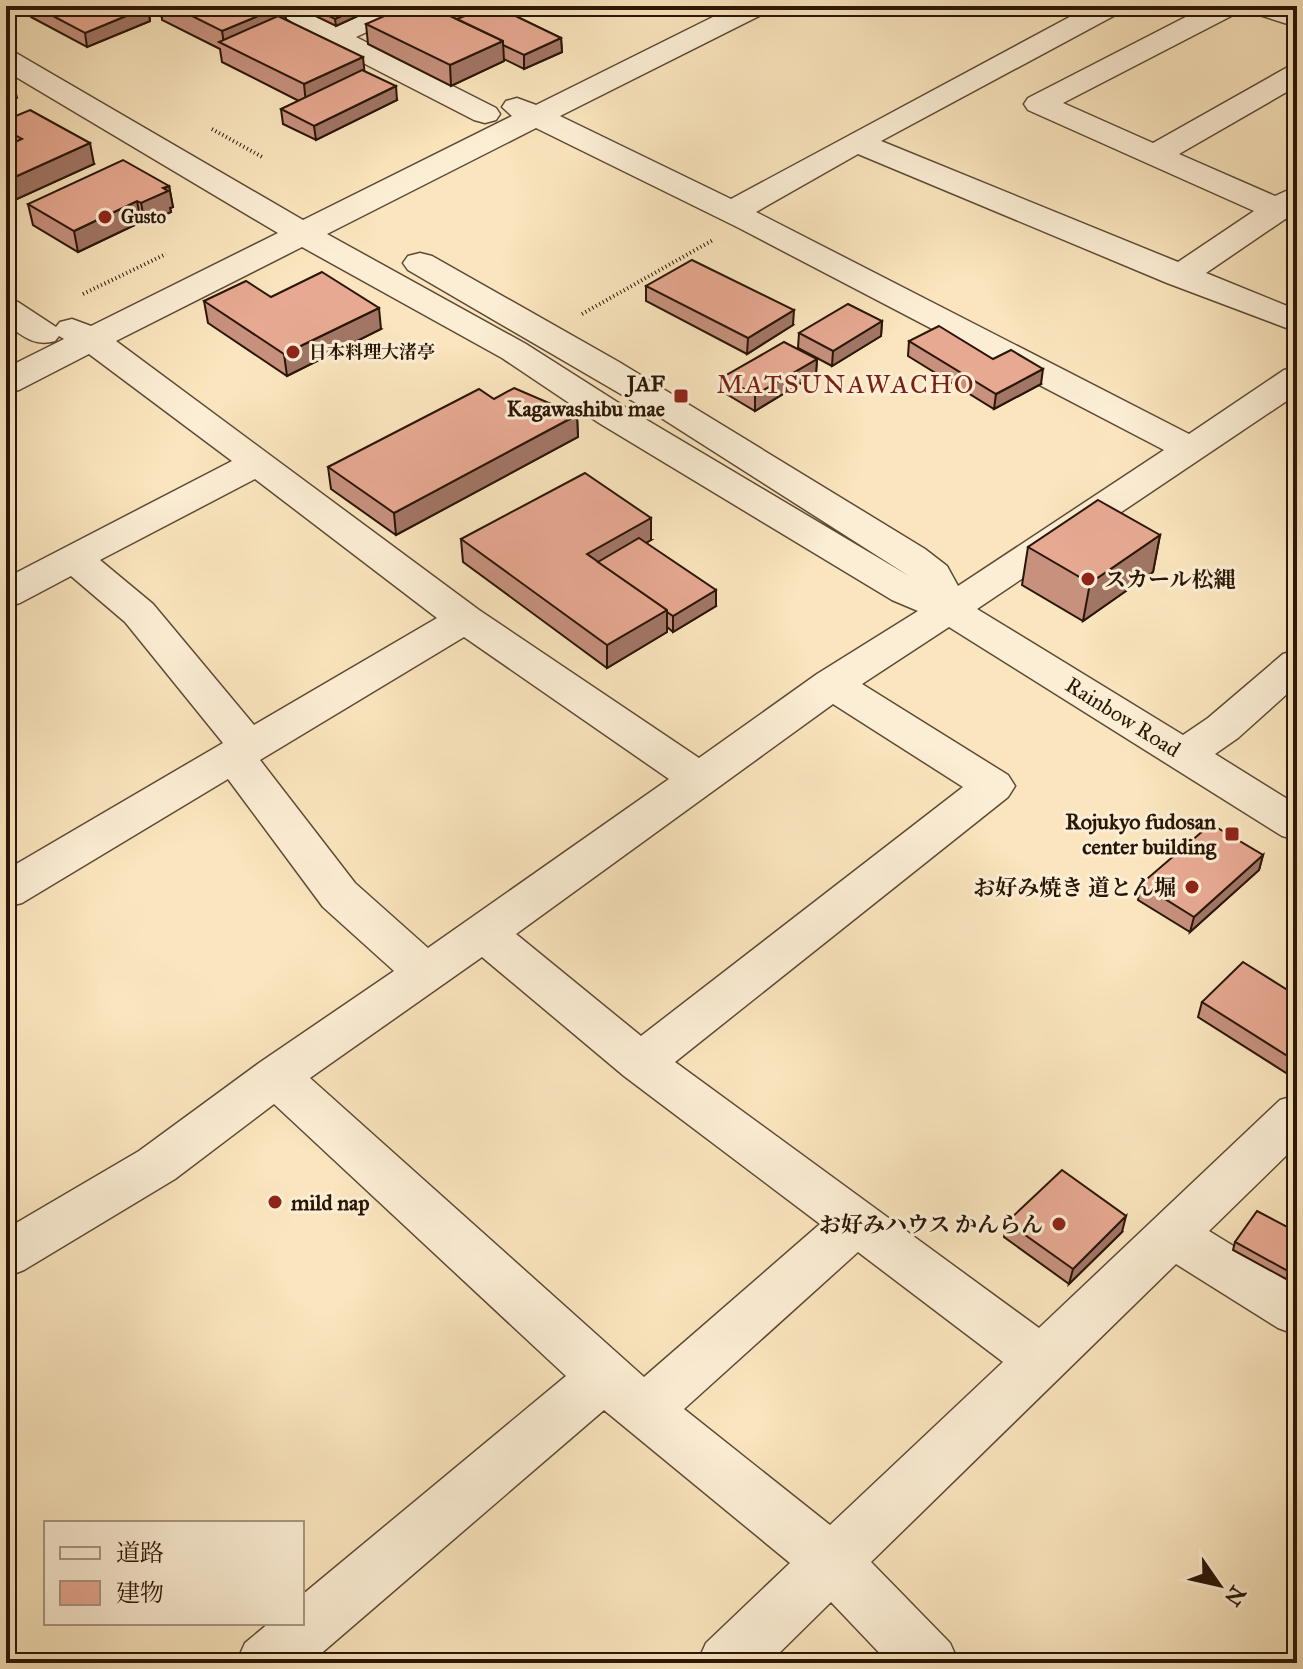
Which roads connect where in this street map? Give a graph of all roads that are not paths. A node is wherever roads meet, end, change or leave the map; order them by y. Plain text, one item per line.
1 (274, 6) edge
2 (401, 6) edge
3 (709, 6) edge
4 (757, 6) edge
5 (1111, 6) edge
6 (1229, 6) edge
7 (1260, 6) edge
8 (1295, 16) edge
9 (6, 30) edge
10 (333, 36) junction
11 (6, 59) edge
12 (1297, 74) edge
13 (510, 111) junction
14 (856, 142) junction
15 (1156, 154) junction
16 (269, 171) road end
17 (1287, 203) edge
18 (740, 216) junction
19 (307, 218) junction
20 (1179, 276) junction
21 (6, 309) edge
22 (1297, 322) edge
23 (70, 323) junction
24 (6, 352) edge
25 (1297, 378) edge
26 (6, 382) edge
27 (1189, 448) junction
28 (257, 463) junction
29 (72, 557) junction
30 (6, 594) edge
31 (949, 609) junction
32 (465, 619) junction
33 (1297, 663) edge
34 (832, 684) junction
35 (242, 752) junction
36 (1184, 755) junction
37 (699, 779) junction
38 (1297, 825) edge
39 (6, 891) edge
40 (484, 933) junction
41 (425, 972) junction
42 (641, 1063) junction
43 (276, 1076) junction
44 (1297, 1114) edge
45 (856, 1223) junction
46 (1172, 1235) junction
47 (6, 1255) edge
48 (1297, 1312) edge
49 (1043, 1361) junction
50 (624, 1393) junction
51 (832, 1562) junction
52 (266, 1663) edge
53 (727, 1663) edge
54 (929, 1663) edge

1 - 10 street
2 - 10 street
3 - 13 street
4 - 13 street
5 - 14 street
6 - 15 street
7 - 8 street
9 - 16 street
10 - 13 street
11 - 19 street, Rainbow Road
12 - 15 street
13 - 18 street
13 - 19 street
13 - 19 street
14 - 18 street
14 - 20 street
15 - 17 street
17 - 20 street
18 - 27 street
19 - 23 street
19 - 31 street, Rainbow Road
20 - 22 street
21 - 23 street
23 - 24 street
23 - 26 street
23 - 28 street
25 - 27 street
27 - 31 street
28 - 29 street
28 - 32 street
29 - 30 street
29 - 35 street
31 - 34 street
31 - 36 street, Rainbow Road
32 - 35 street
32 - 37 street
33 - 36 street
34 - 37 street
34 - 42 street
35 - 39 street
35 - 41 street
36 - 38 street, Rainbow Road
37 - 40 street
40 - 41 street
40 - 42 street
41 - 43 street
42 - 45 street
43 - 47 street
43 - 50 street
44 - 46 street
45 - 49 street
45 - 50 street
46 - 48 street
46 - 49 street
49 - 51 street
50 - 51 street
50 - 52 street
51 - 53 street
51 - 54 street

